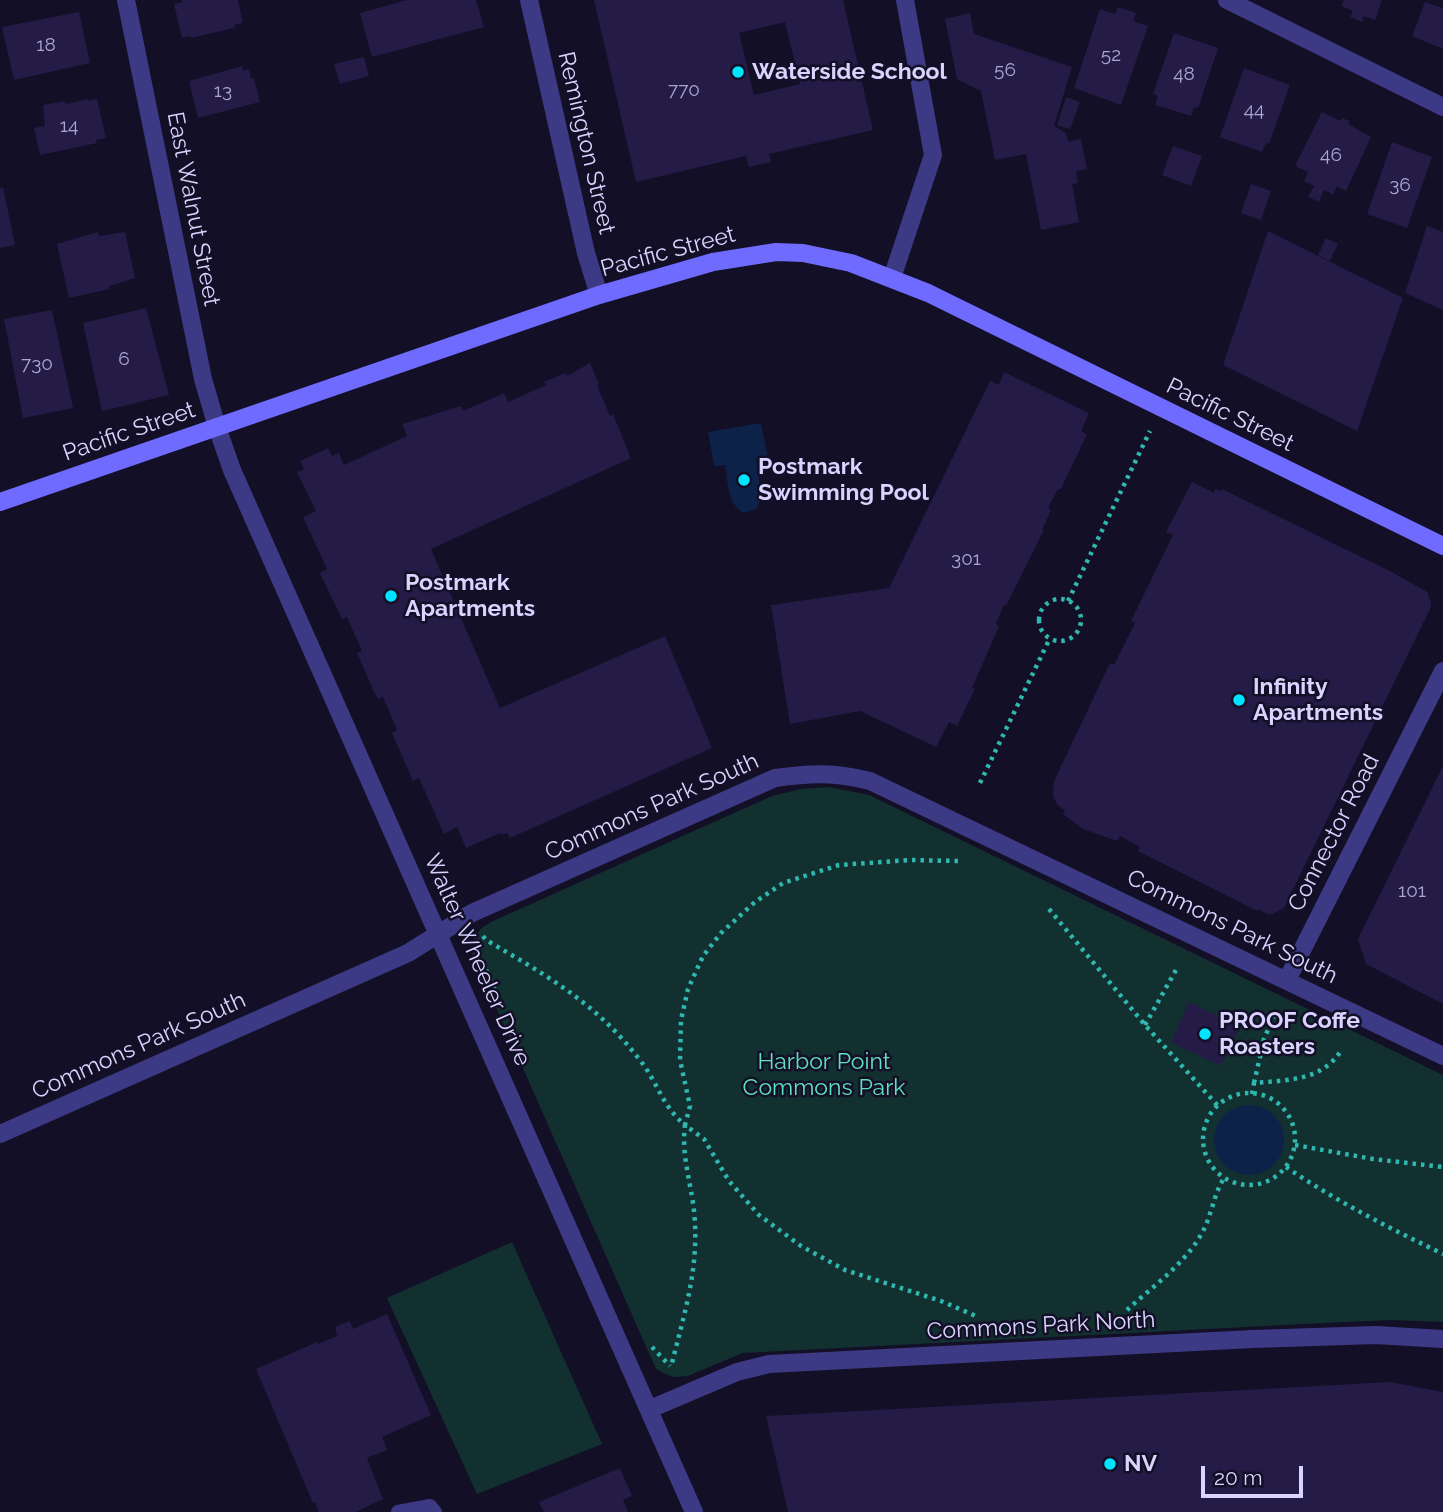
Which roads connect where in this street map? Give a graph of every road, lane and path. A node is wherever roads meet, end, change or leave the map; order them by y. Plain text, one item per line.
1 (126, 0) edge
2 (528, 0) edge
3 (905, 0) edge
4 (1227, 0) edge
5 (1443, 107) edge
6 (892, 278) junction
7 (599, 295) junction
8 (1161, 408) junction
9 (216, 428) junction
10 (0, 502) edge
11 (1443, 546) edge
12 (1068, 601) junction
13 (1051, 638) junction
14 (1443, 671) edge
15 (980, 783) dead end
16 (958, 861) dead end
17 (1049, 909) dead end
18 (472, 914) junction
19 (439, 933) junction
20 (1176, 970) dead end
21 (1287, 980) junction
22 (1274, 1016) dead end
23 (1144, 1025) junction
24 (1342, 1049) dead end
25 (1443, 1056) edge
26 (1254, 1083) junction
27 (1252, 1094) junction
28 (1218, 1106) junction
29 (685, 1125) junction
30 (0, 1134) edge
31 (1295, 1144) junction
32 (1286, 1167) junction
33 (1443, 1167) edge
34 (1224, 1178) junction
35 (1443, 1254) edge
36 (1128, 1310) dead end
37 (978, 1317) dead end
38 (1443, 1339) edge
39 (671, 1367) dead end
40 (650, 1409) junction
41 (398, 1512) edge
42 (435, 1512) edge
43 (694, 1512) edge

1 - 9 street, East Walnut Street
2 - 7 street, Remington Street
3 - 6 street
4 - 5 street
6 - 7 street, Pacific Street
6 - 8 street, Pacific Street
7 - 9 street, Pacific Street
8 - 11 street, Pacific Street
8 - 12 path
9 - 10 street, Pacific Street
9 - 19 street, Walter Wheeler Drive
12 - 13 path
12 - 13 path
13 - 15 path
14 - 21 street, Connector Road
16 - 29 path
17 - 23 path
18 - 19 street, Commons Park South
18 - 21 street, Commons Park South
18 - 29 path
19 - 30 street, Commons Park South
19 - 40 street, Walter Wheeler Drive
20 - 23 path
21 - 25 street, Commons Park South
22 - 26 path
23 - 28 path
24 - 26 path
26 - 27 path
27 - 28 path
27 - 31 path
28 - 34 path
29 - 37 path
29 - 39 path
31 - 32 path
31 - 33 path
32 - 34 path
32 - 35 path
34 - 36 path
38 - 40 street, Commons Park North
40 - 43 street, Walter Wheeler Drive
41 - 42 lane

